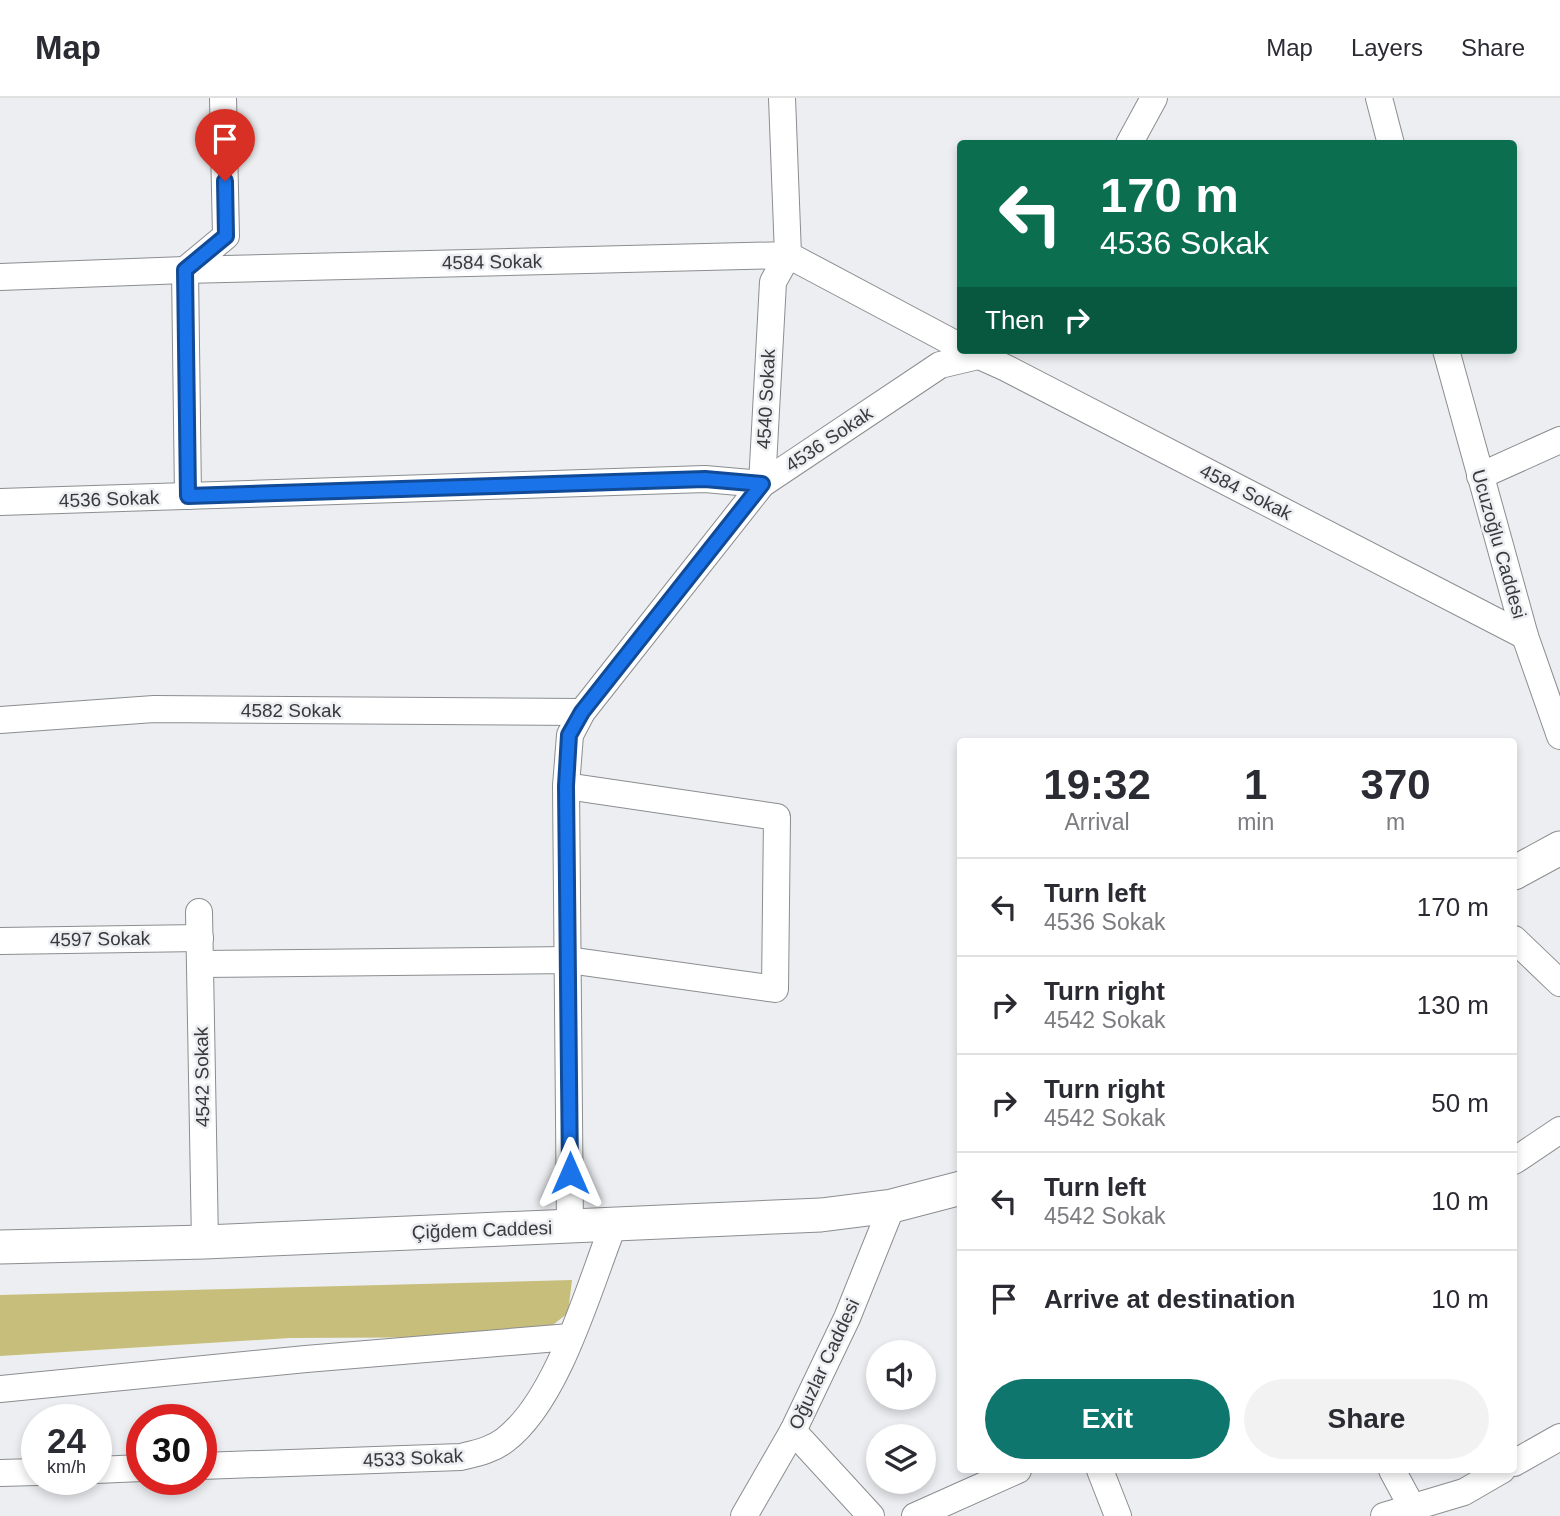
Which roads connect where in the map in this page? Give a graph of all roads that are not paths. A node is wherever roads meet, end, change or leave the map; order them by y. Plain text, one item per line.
1 (223, 98) edge
2 (782, 98) edge
3 (1154, 98) edge
4 (1379, 98) edge
5 (1131, 140) edge
6 (1390, 140) edge
7 (788, 255) junction
8 (185, 270) junction
9 (0, 277) edge
10 (957, 345) edge
11 (962, 354) edge
12 (984, 354) edge
13 (1447, 354) edge
14 (1011, 359) edge
15 (1560, 440) edge
16 (1480, 476) junction
17 (762, 484) junction
18 (188, 496) junction
19 (0, 502) edge
20 (1525, 636) junction
21 (1551, 683) edge
22 (582, 712) junction
23 (0, 720) edge
24 (1560, 736) edge
25 (566, 786) junction
26 (1560, 848) edge
27 (1517, 871) edge
28 (199, 925) joint
29 (0, 941) edge
30 (1517, 942) edge
31 (568, 960) junction
32 (201, 964) junction
33 (1560, 984) edge
34 (1560, 1130) edge
35 (1517, 1159) edge
36 (957, 1189) edge
37 (892, 1206) junction
38 (613, 1226) junction
39 (570, 1227) junction
40 (205, 1242) junction
41 (0, 1247) edge
42 (570, 1337) junction
43 (0, 1389) edge
44 (793, 1430) junction
45 (1560, 1437) edge
46 (1521, 1459) edge
47 (1560, 1459) edge
48 (217, 1465) edge
49 (21, 1472) edge
50 (0, 1473) edge
51 (1011, 1473) edge
52 (1101, 1473) edge
53 (1394, 1473) edge
54 (1497, 1473) edge
55 (1412, 1507) junction
56 (744, 1516) edge
57 (871, 1516) edge
58 (915, 1516) edge
59 (1118, 1516) edge
60 (1384, 1516) edge

1 - 8 street
2 - 7 street, 4540 Sokak
3 - 5 street
4 - 6 street
7 - 8 street, 4584 Sokak
7 - 10 street, 4584 Sokak
7 - 17 street, 4540 Sokak
8 - 9 street, 4584 Sokak
8 - 18 street
11 - 17 street, 4536 Sokak
12 - 14 street, 4584 Sokak
13 - 16 street, Ucuzoğlu Caddesi
14 - 20 street, 4584 Sokak
15 - 16 street
16 - 20 street, Ucuzoğlu Caddesi
17 - 18 street, 4536 Sokak
17 - 22 street
18 - 19 street, 4536 Sokak
20 - 21 street, Ucuzoğlu Caddesi
21 - 24 street, Ucuzoğlu Caddesi
22 - 23 street, 4582 Sokak
22 - 25 street
25 - 31 street
25 - 31 street
26 - 27 street
28 - 29 street, 4597 Sokak
28 - 32 street, 4542 Sokak
30 - 33 street
31 - 32 street
31 - 39 street
32 - 40 street, 4542 Sokak
34 - 35 street
36 - 37 street, Çiğdem Caddesi
37 - 38 street, Çiğdem Caddesi
37 - 44 street, Oğuzlar Caddesi
38 - 39 street, Çiğdem Caddesi
38 - 42 street, 4533 Sokak
39 - 40 street, Çiğdem Caddesi
40 - 41 street, Çiğdem Caddesi
42 - 43 street
42 - 48 street, 4533 Sokak
44 - 56 street, Oğuzlar Caddesi
44 - 57 street
45 - 46 street
46 - 47 street
49 - 50 street
51 - 58 street
52 - 59 street
53 - 55 street
54 - 55 street
55 - 60 street

